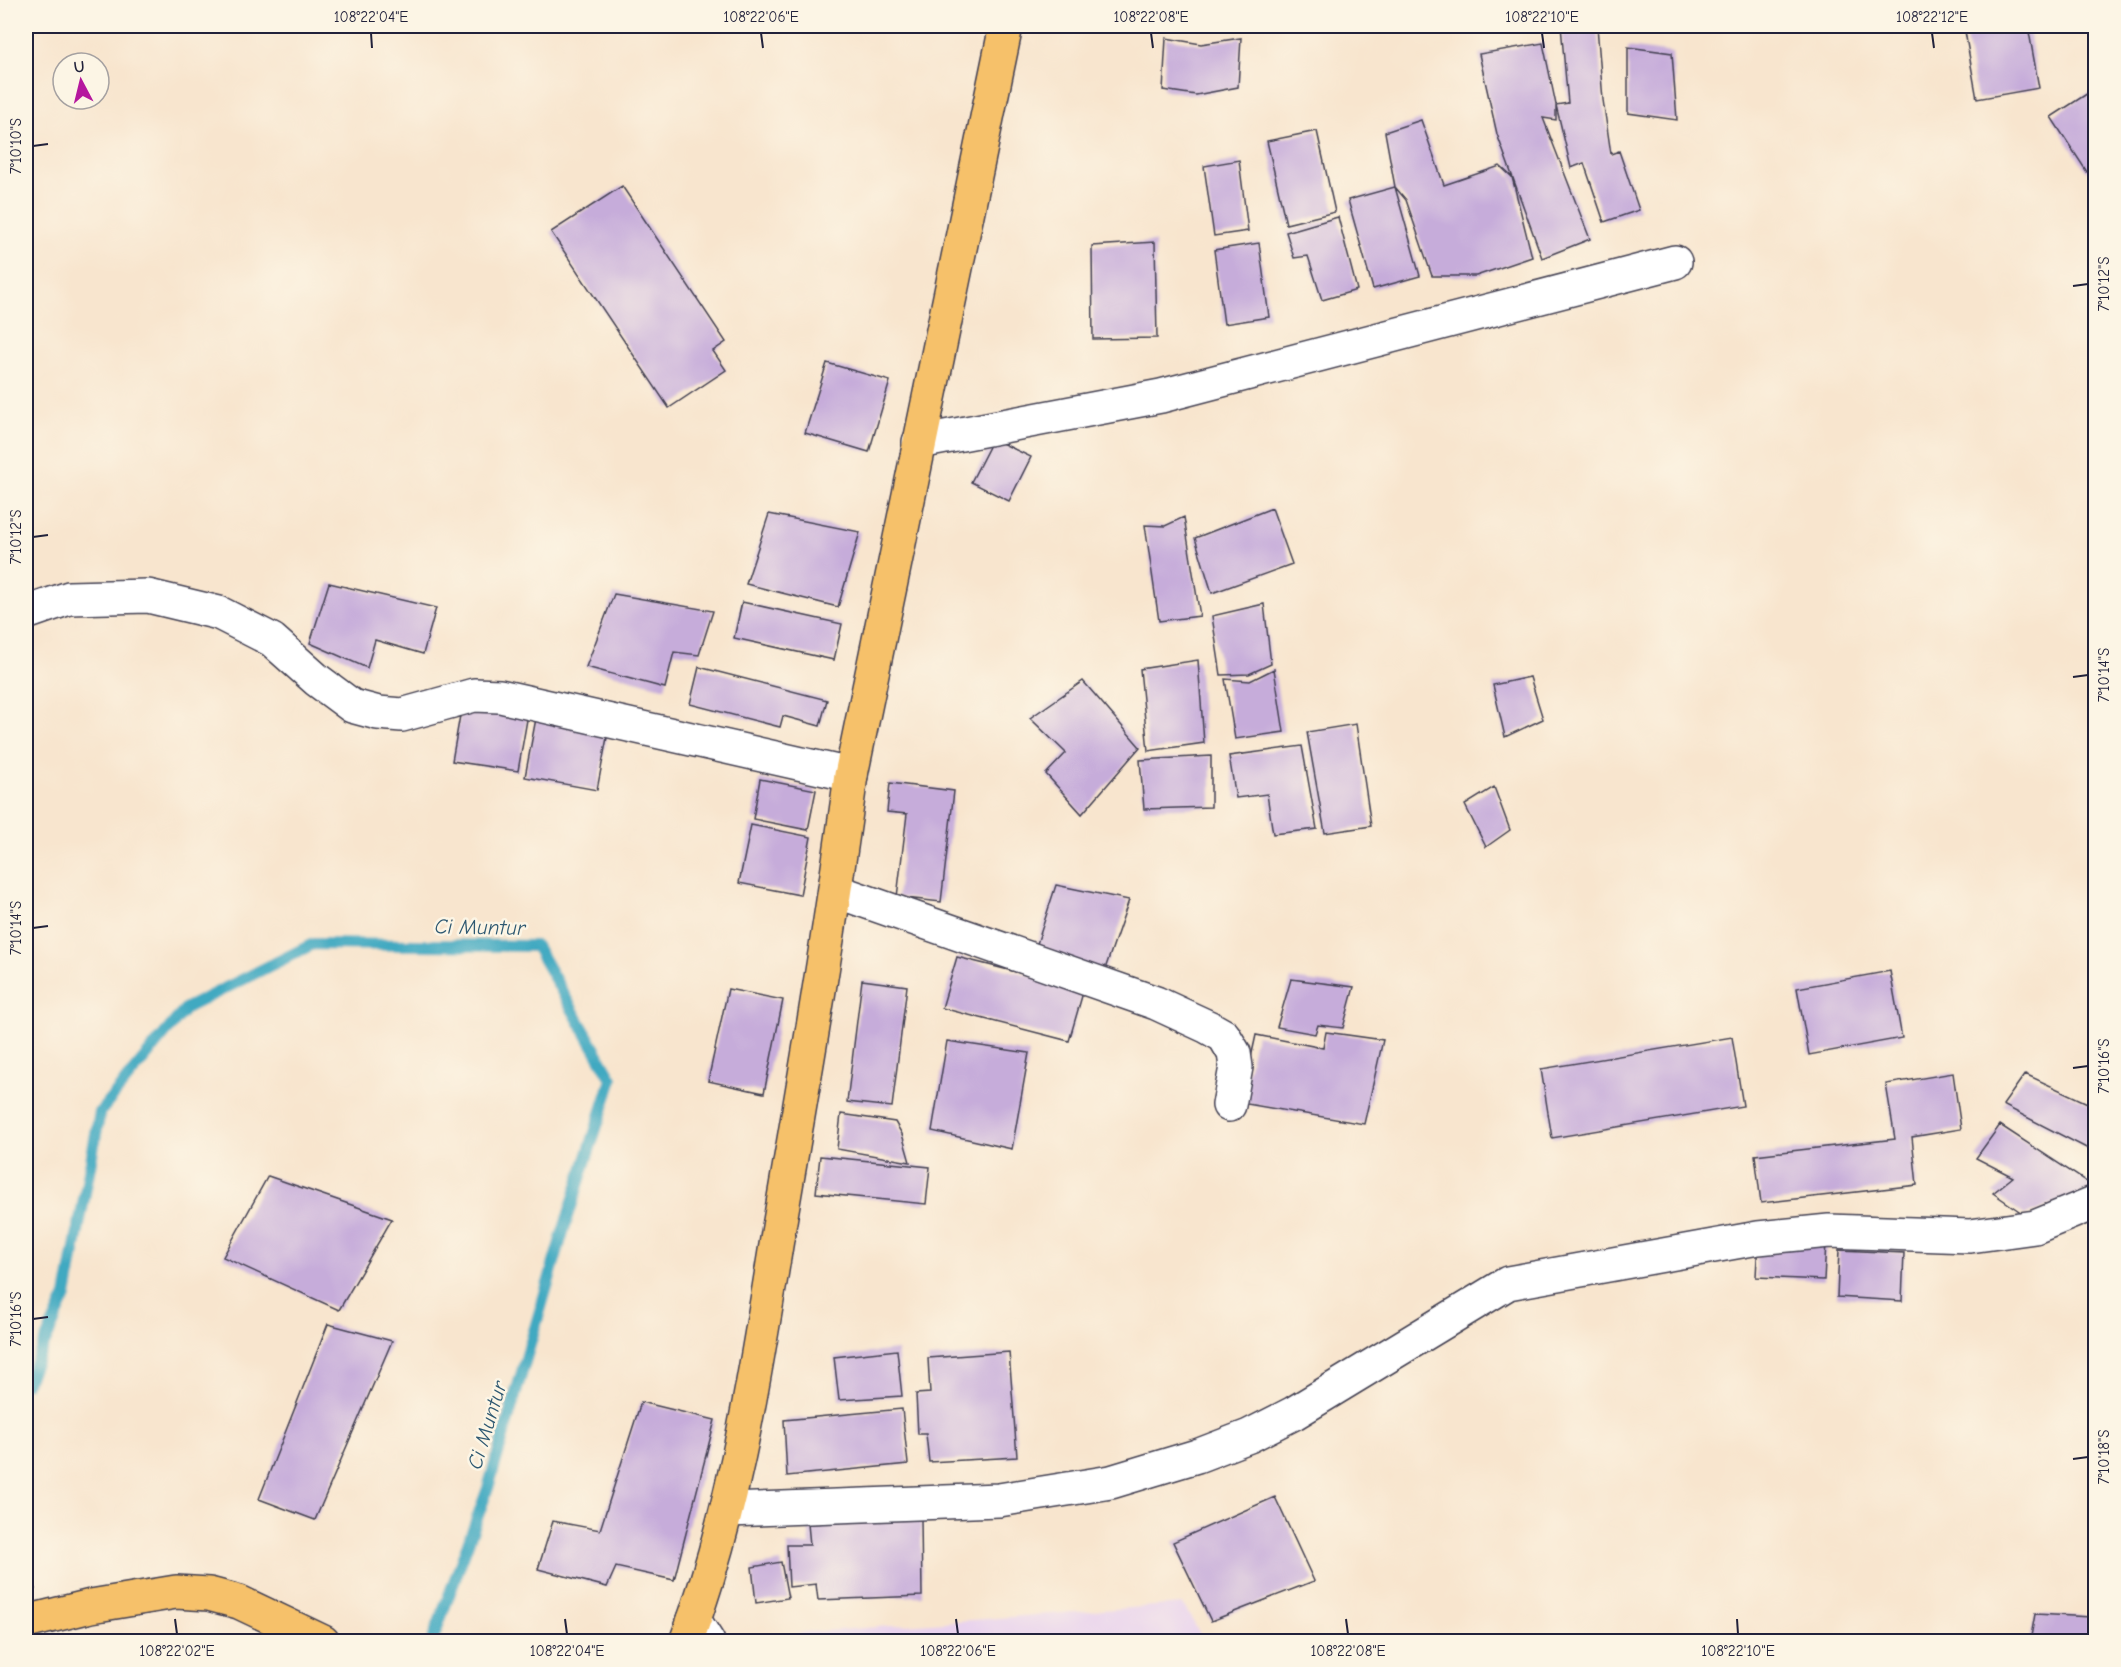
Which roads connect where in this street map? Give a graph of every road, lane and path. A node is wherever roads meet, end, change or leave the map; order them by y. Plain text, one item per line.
1 (1006, 26) edge
2 (1675, 262) dead end
3 (919, 442) junction
4 (26, 613) edge
5 (851, 775) junction
6 (836, 891) junction
7 (1229, 1105) dead end
8 (2096, 1202) edge
9 (728, 1510) junction
10 (26, 1622) edge
11 (696, 1634) edge
12 (323, 1641) edge

1 - 3 highway
2 - 3 street
3 - 5 highway
4 - 5 street
5 - 6 highway
6 - 7 street
6 - 9 highway
8 - 9 street
9 - 11 highway
10 - 12 highway

